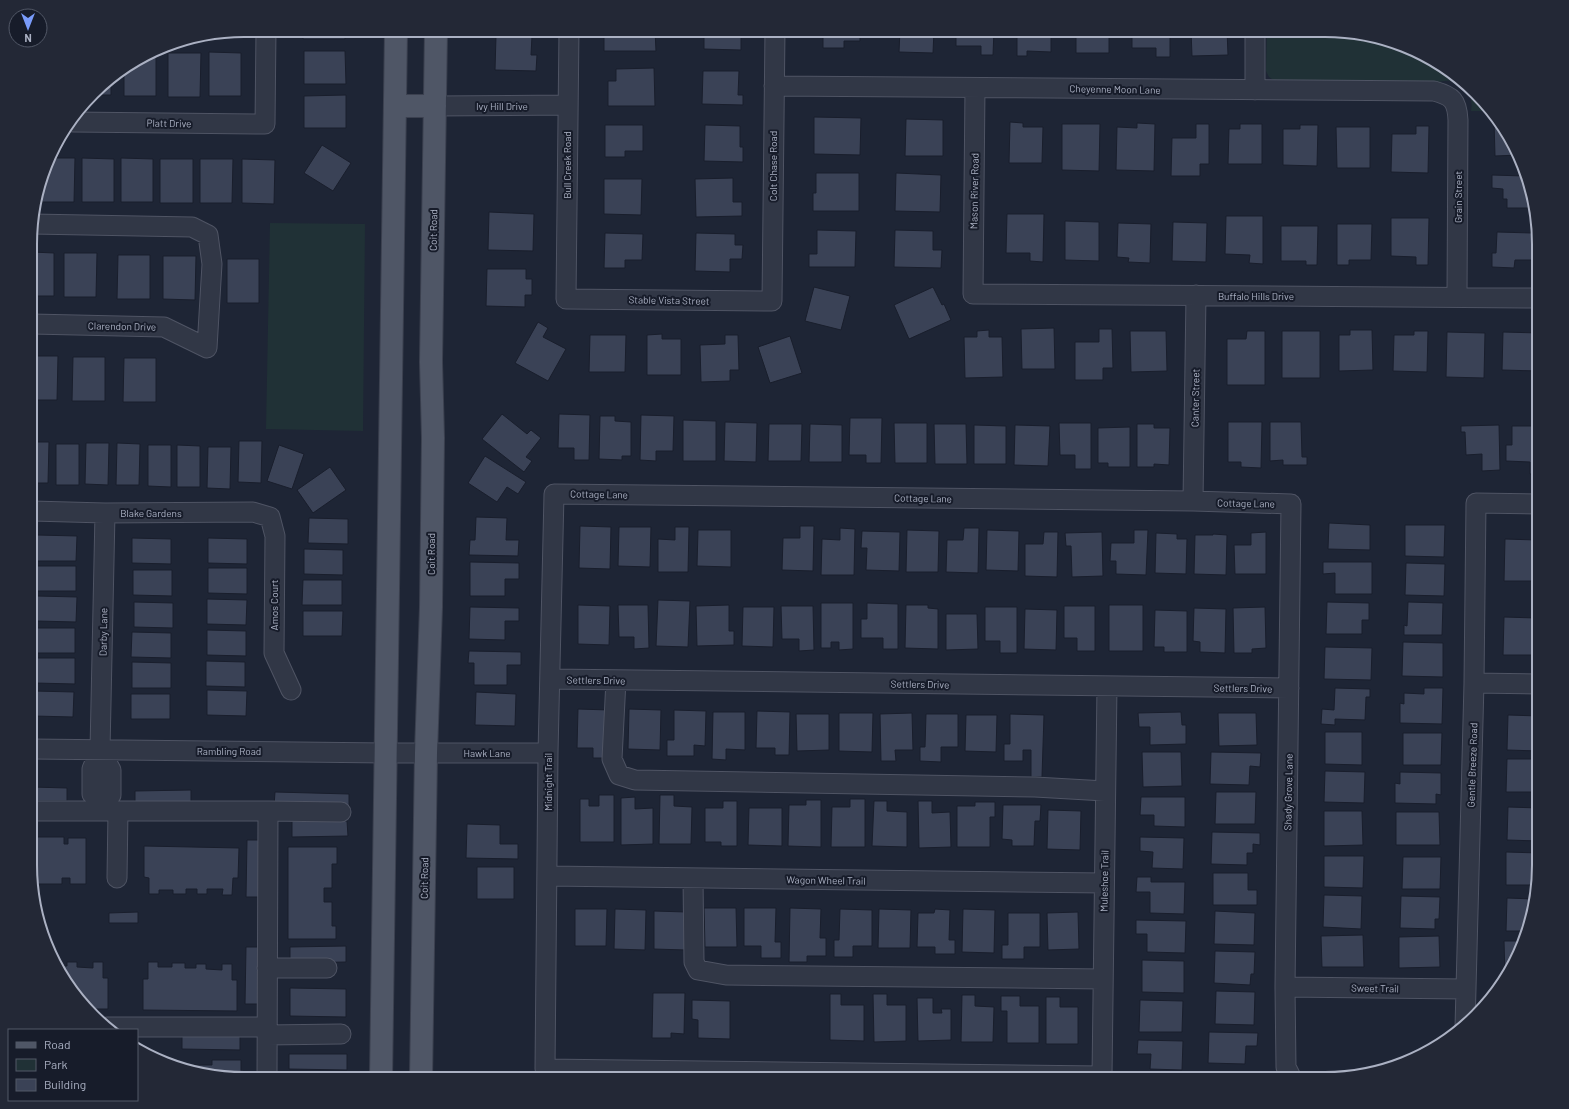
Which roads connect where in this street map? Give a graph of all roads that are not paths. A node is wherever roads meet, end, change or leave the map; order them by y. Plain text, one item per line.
1 (266, 37) edge
2 (396, 37) edge
3 (436, 37) edge
4 (569, 37) edge
5 (775, 37) edge
6 (1255, 37) edge
7 (774, 86) junction
8 (975, 88) junction
9 (1254, 90) junction
10 (1453, 99) joint
11 (568, 105) junction
12 (396, 106) junction
13 (435, 106) junction
14 (77, 122) edge
15 (38, 224) edge
16 (973, 294) joint
17 (1196, 295) junction
18 (1457, 296) junction
19 (1532, 298) edge
20 (566, 299) joint
21 (772, 301) joint
22 (37, 324) edge
23 (554, 494) joint
24 (1193, 501) junction
25 (1291, 504) joint
26 (1532, 504) edge
27 (37, 511) edge
28 (105, 513) junction
29 (270, 517) joint
30 (550, 679) junction
31 (616, 680) junction
32 (1474, 683) junction
33 (1532, 684) edge
34 (1107, 686) junction
35 (1289, 688) junction
36 (291, 690) dead end
37 (37, 749) edge
38 (100, 750) junction
39 (386, 753) junction
40 (426, 753) junction
41 (548, 753) junction
42 (1105, 791) junction
43 (107, 808) junction
44 (37, 811) edge
45 (268, 812) junction
46 (341, 812) dead end
47 (548, 876) junction
48 (117, 878) dead end
49 (693, 878) junction
50 (1104, 883) junction
51 (267, 968) junction
52 (327, 968) dead end
53 (1103, 979) junction
54 (1286, 987) junction
55 (1465, 990) junction
56 (1465, 1017) edge
57 (116, 1027) edge
58 (267, 1031) junction
59 (341, 1034) dead end
60 (267, 1072) edge
61 (381, 1072) edge
62 (421, 1072) edge
63 (637, 1072) edge
64 (1102, 1072) edge
65 (1288, 1072) edge

1 - 14 street, Platt Drive
2 - 12 main road
3 - 13 main road, Coit Road
4 - 11 street, Bull Creek Road
5 - 7 street, Colt Chase Road
6 - 9 street
7 - 8 street, Cheyenne Moon Lane
7 - 21 street, Colt Chase Road
8 - 9 street, Cheyenne Moon Lane
8 - 16 street, Mason River Road
9 - 10 street, Cheyenne Moon Lane
10 - 18 street, Grain Street
11 - 13 street, Ivy Hill Drive
11 - 20 street, Bull Creek Road
12 - 13 main road
12 - 39 main road
13 - 40 main road, Coit Road
15 - 22 street, Clarendon Drive
16 - 17 street, Buffalo Hills Drive
17 - 18 street, Buffalo Hills Drive
17 - 24 street, Canter Street
18 - 19 street, Buffalo Hills Drive
20 - 21 street, Stable Vista Street
23 - 24 street, Cottage Lane
23 - 30 street, Midnight Trail
24 - 25 street, Cottage Lane
25 - 35 street, Shady Grove Lane
26 - 32 street, Gentle Breeze Road
27 - 28 street, Blake Gardens
28 - 29 street, Blake Gardens
28 - 38 street, Darby Lane
29 - 36 street, Amos Court
30 - 31 street, Settlers Drive
30 - 41 street, Midnight Trail
31 - 34 street, Settlers Drive
31 - 42 street
32 - 33 street
32 - 55 street, Gentle Breeze Road
34 - 35 street, Settlers Drive
34 - 42 street, Muleshoe Trail
35 - 54 street, Shady Grove Lane
37 - 38 street, Rambling Road
38 - 39 street, Rambling Road
38 - 43 street
39 - 40 street, Rambling Road
39 - 61 main road
40 - 41 street, Hawk Lane
40 - 62 main road, Coit Road
41 - 47 street, Midnight Trail
42 - 50 street, Muleshoe Trail
43 - 44 street
43 - 45 street
43 - 48 street
45 - 46 street
45 - 51 street
47 - 49 street, Wagon Wheel Trail
47 - 63 street, Midnight Trail
49 - 50 street, Wagon Wheel Trail
49 - 53 street
50 - 53 street, Muleshoe Trail
51 - 52 street
51 - 58 street
53 - 64 street, Muleshoe Trail
54 - 55 street, Sweet Trail
54 - 65 street, Shady Grove Lane
55 - 56 street, Gentle Breeze Road
57 - 58 street
58 - 59 street
58 - 60 street

